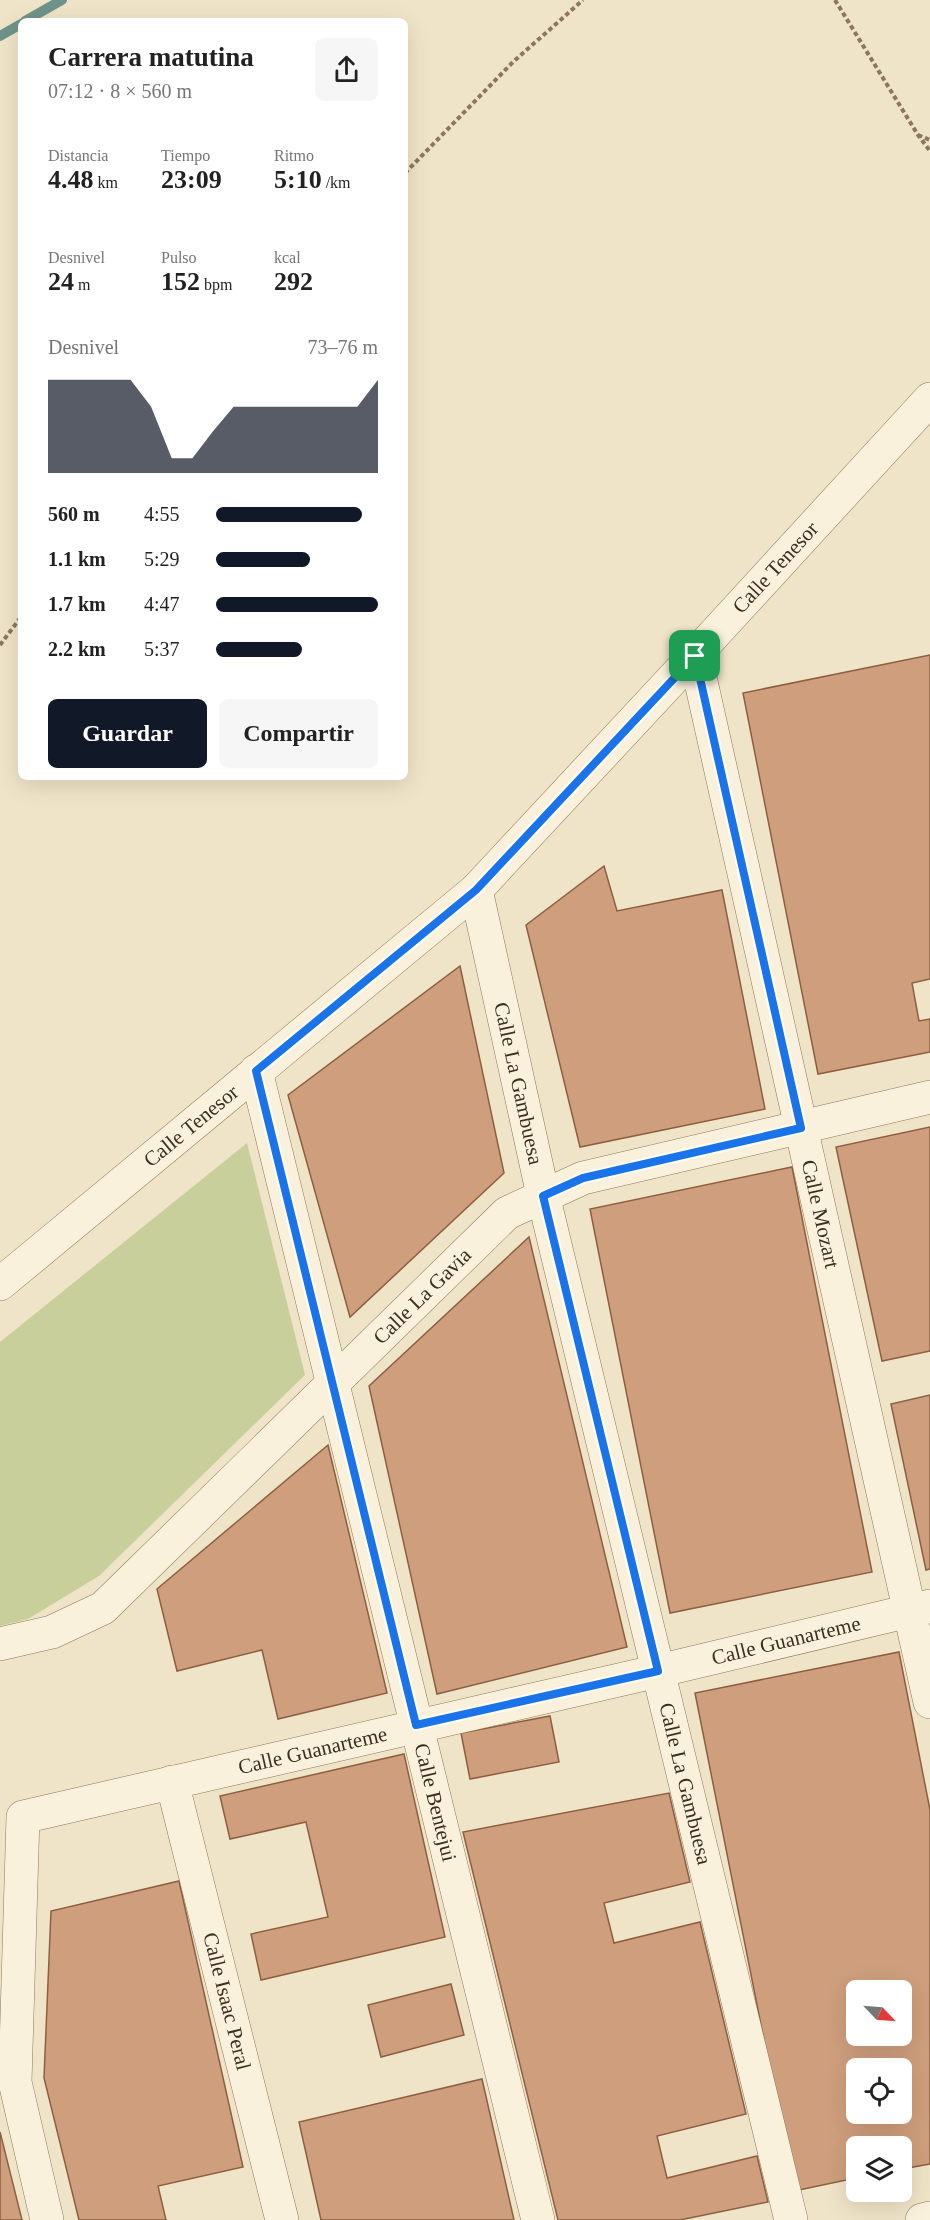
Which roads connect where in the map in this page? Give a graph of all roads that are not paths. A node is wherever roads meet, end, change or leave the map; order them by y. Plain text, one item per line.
1 (929, 407) edge
2 (695, 656) junction
3 (476, 890) junction
4 (256, 1071) junction
5 (930, 1097) edge
6 (801, 1128) junction
7 (543, 1196) junction
8 (0, 1284) edge
9 (333, 1385) junction
10 (920, 1608) edge
11 (0, 1644) edge
12 (658, 1671) junction
13 (930, 1702) edge
14 (416, 1725) junction
15 (172, 1782) junction
16 (8, 2085) edge
17 (930, 2218) edge
18 (47, 2220) edge
19 (282, 2220) edge
20 (538, 2220) edge
21 (791, 2220) edge
22 (922, 2220) edge

1 - 2 street, Calle Tenesor
2 - 3 street, Calle Tenesor
2 - 6 street, Calle Mozart
3 - 4 street, Calle Tenesor
3 - 7 street, Calle La Gambuesa
4 - 8 street, Calle Tenesor
4 - 9 street, Calle Bentejui
5 - 6 street, Calle La Gavia
6 - 7 street, Calle La Gavia
6 - 10 street, Calle Mozart
7 - 9 street, Calle La Gavia
7 - 12 street, Calle La Gambuesa
9 - 11 street, Calle La Gavia
9 - 14 street, Calle Bentejui
10 - 12 street, Calle Guanarteme
10 - 13 street, Calle Mozart
12 - 14 street, Calle Guanarteme
12 - 21 street, Calle La Gambuesa
14 - 15 street, Calle Guanarteme
14 - 20 street, Calle Bentejui
15 - 16 street, Calle Guanarteme
15 - 19 street, Calle Isaac Peral
16 - 18 street
17 - 22 street

